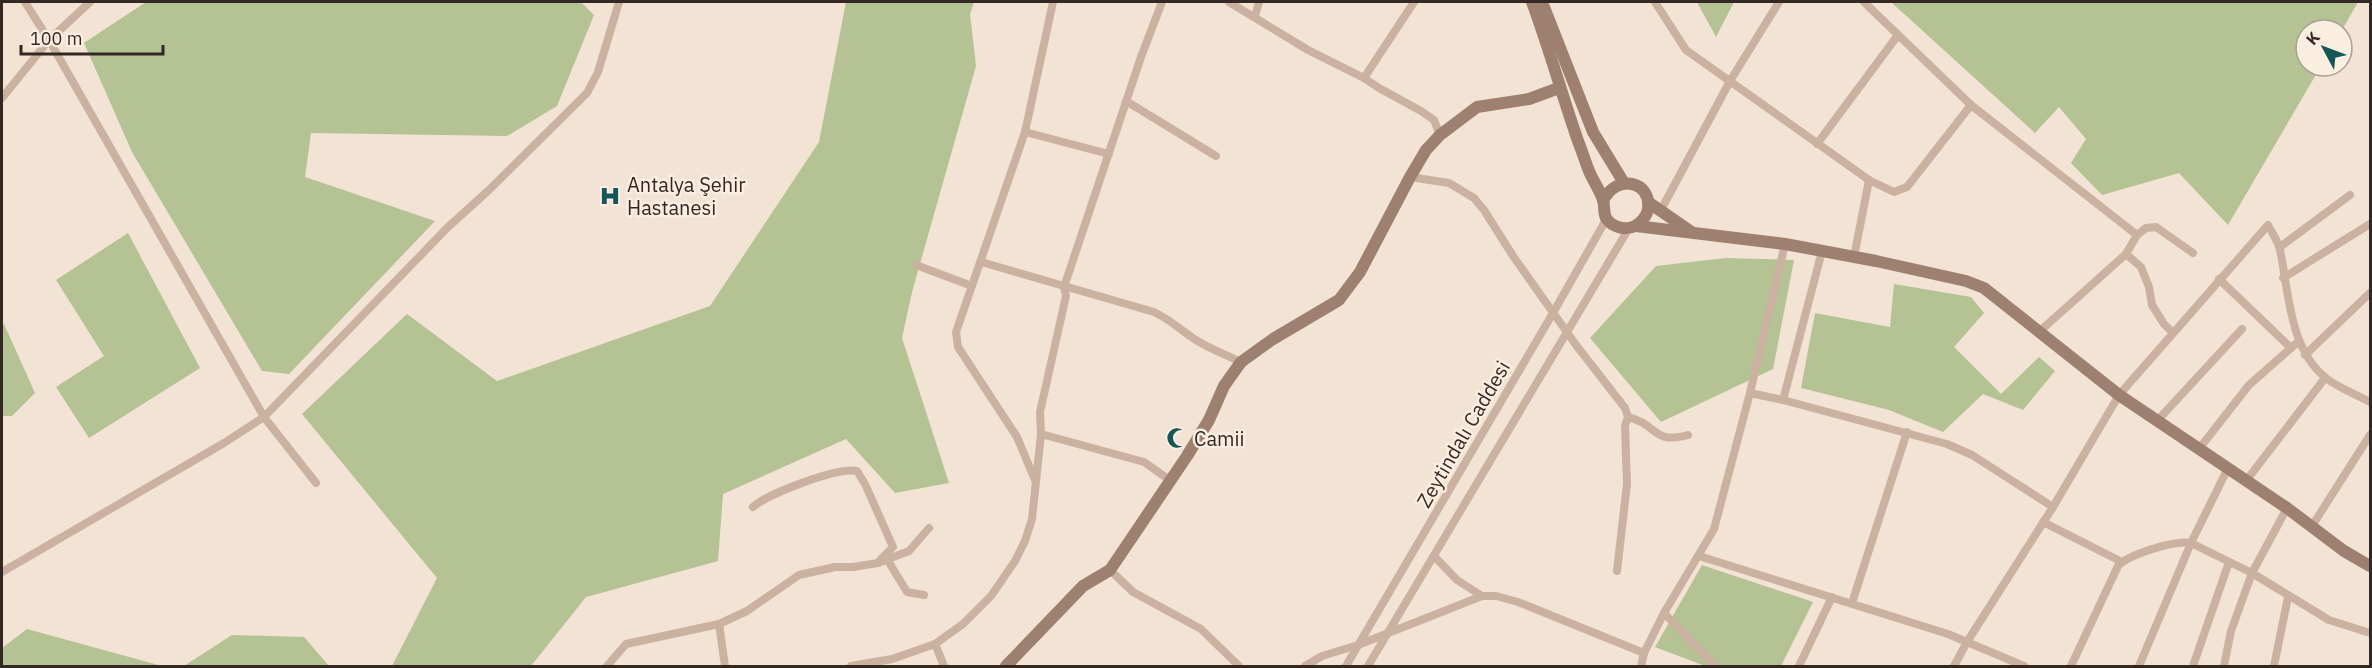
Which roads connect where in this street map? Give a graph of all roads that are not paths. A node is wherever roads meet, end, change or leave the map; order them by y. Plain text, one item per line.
1 (25, 2) edge
2 (90, 2) edge
3 (619, 2) edge
4 (1053, 2) edge
5 (1162, 2) edge
6 (1229, 2) edge
7 (1259, 2) edge
8 (1414, 2) edge
9 (1532, 2) edge
10 (1542, 2) edge
11 (1655, 2) edge
12 (1779, 2) edge
13 (1864, 2) edge
14 (1255, 16) junction
15 (1898, 35) junction
16 (49, 39) junction
17 (1364, 78) junction
18 (1730, 81) junction
19 (1559, 88) junction
20 (2, 98) edge
21 (1126, 100) junction
22 (1971, 105) junction
23 (1025, 132) junction
24 (1440, 135) junction
25 (1817, 144) junction
26 (1109, 154) junction
27 (1216, 156) dead end
28 (1410, 177) junction
29 (1869, 180) junction
30 (1624, 183) junction
31 (2349, 195) dead end
32 (1603, 201) junction
33 (1648, 202) junction
34 (1661, 210) junction
35 (1606, 218) junction
36 (2370, 224) edge
37 (1633, 227) junction
38 (1690, 232) junction
39 (2137, 235) junction
40 (1785, 244) junction
41 (2280, 248) junction
42 (1821, 251) junction
43 (2193, 253) dead end
44 (2126, 254) junction
45 (1854, 257) junction
46 (981, 262) junction
47 (916, 265) dead end
48 (2283, 278) junction
49 (2219, 279) junction
50 (972, 286) junction
51 (1064, 287) junction
52 (2370, 293) edge
53 (1553, 313) junction
54 (2242, 329) dead end
55 (2040, 331) junction
56 (2172, 332) junction
57 (1568, 333) junction
58 (2299, 341) junction
59 (2291, 348) junction
60 (2305, 355) junction
61 (1241, 362) junction
62 (2325, 378) junction
63 (1750, 393) junction
64 (2119, 395) junction
65 (1783, 400) junction
66 (2370, 402) edge
67 (264, 417) junction
68 (1628, 417) junction
69 (2157, 421) junction
70 (1907, 432) junction
71 (1041, 434) junction
72 (1688, 435) dead end
73 (2370, 435) edge
74 (2199, 449) junction
75 (2228, 468) junction
76 (1171, 481) junction
77 (2246, 481) junction
78 (316, 483) dead end
79 (1036, 483) junction
80 (753, 507) dead end
81 (2053, 507) junction
82 (2287, 508) junction
83 (2043, 522) junction
84 (2312, 526) junction
85 (929, 528) dead end
86 (2191, 543) junction
87 (1434, 556) junction
88 (1699, 556) junction
89 (887, 559) junction
90 (2122, 562) junction
91 (2229, 562) junction
92 (878, 563) junction
93 (2370, 566) edge
94 (1110, 570) junction
95 (1617, 571) dead end
96 (2, 572) edge
97 (2252, 573) junction
98 (924, 595) dead end
99 (1482, 596) junction
100 (1832, 597) junction
101 (2288, 597) junction
102 (1852, 603) junction
103 (1664, 613) junction
104 (718, 624) junction
105 (1388, 633) junction
106 (2370, 633) edge
107 (1966, 642) junction
108 (935, 644) junction
109 (1358, 645) junction
110 (1644, 653) junction
111 (607, 666) edge
112 (725, 666) edge
113 (851, 666) edge
114 (944, 666) edge
115 (1006, 666) edge
116 (1239, 666) edge
117 (1305, 666) edge
118 (1346, 666) edge
119 (1368, 666) edge
120 (1641, 666) edge
121 (1715, 666) edge
122 (1799, 666) edge
123 (1954, 666) edge
124 (2024, 666) edge
125 (2071, 666) edge
126 (2139, 666) edge
127 (2193, 666) edge
128 (2224, 666) edge
129 (2274, 666) edge

1 - 16 street
2 - 16 street
3 - 67 street
4 - 23 street
5 - 21 street
6 - 14 street
7 - 14 street
8 - 17 street
9 - 19 street
10 - 30 street
11 - 18 street
12 - 18 street
13 - 15 street
14 - 17 street
15 - 22 street
15 - 25 street
16 - 20 street
16 - 67 street
17 - 24 street
18 - 25 street
18 - 34 street
19 - 24 street
19 - 32 street
21 - 26 street
21 - 27 street
22 - 29 street
22 - 39 street
23 - 26 street
23 - 46 street
24 - 28 street
25 - 29 street
26 - 51 street
28 - 53 street
28 - 61 street
29 - 45 street
30 - 32 street
30 - 33 street
31 - 41 street
32 - 35 street
33 - 34 street
33 - 37 street
34 - 38 street
35 - 37 street
35 - 53 street, Zeytindalı Caddesi
36 - 48 street
37 - 38 street
37 - 57 street
38 - 40 street
39 - 43 street
39 - 44 street
40 - 42 street
40 - 63 street
41 - 48 street
41 - 49 street
42 - 45 street
42 - 65 street
44 - 55 street
44 - 56 street
45 - 55 street
46 - 50 street
46 - 51 street
47 - 50 street
48 - 58 street
49 - 56 street
49 - 59 street
50 - 79 street
51 - 61 street
51 - 71 street
52 - 60 street
53 - 57 street
53 - 109 street, Zeytindalı Caddesi
54 - 69 street
55 - 64 street
56 - 64 street
57 - 68 street
57 - 87 street
58 - 59 street
58 - 60 street
59 - 74 street
60 - 62 street
61 - 76 street
62 - 66 street
62 - 77 street
63 - 65 street
63 - 88 street
64 - 69 street
64 - 81 street
65 - 70 street
67 - 78 street
67 - 96 street
68 - 72 street
68 - 95 street
69 - 74 street
70 - 81 street
70 - 102 street
71 - 76 street
71 - 79 street
73 - 84 street
74 - 75 street
75 - 77 street
75 - 86 street
76 - 94 street
77 - 82 street
79 - 108 street
80 - 92 street
81 - 83 street
82 - 84 street
82 - 97 street
83 - 90 street
83 - 107 street
84 - 93 street
85 - 89 street
86 - 90 street
86 - 91 street
86 - 126 street
87 - 99 street
87 - 105 street
88 - 100 street
88 - 103 street
89 - 92 street
89 - 98 street
90 - 125 street
91 - 97 street
91 - 127 street
92 - 104 street
94 - 115 street
94 - 116 street
97 - 101 street
97 - 128 street
99 - 105 street
99 - 110 street
100 - 102 street
100 - 122 street
101 - 106 street
101 - 129 street
102 - 107 street
103 - 110 street
103 - 121 street
104 - 111 street
104 - 112 street
105 - 109 street
105 - 119 street
107 - 123 street
107 - 124 street
108 - 113 street
108 - 114 street
109 - 117 street
109 - 118 street, Zeytindalı Caddesi
110 - 120 street

